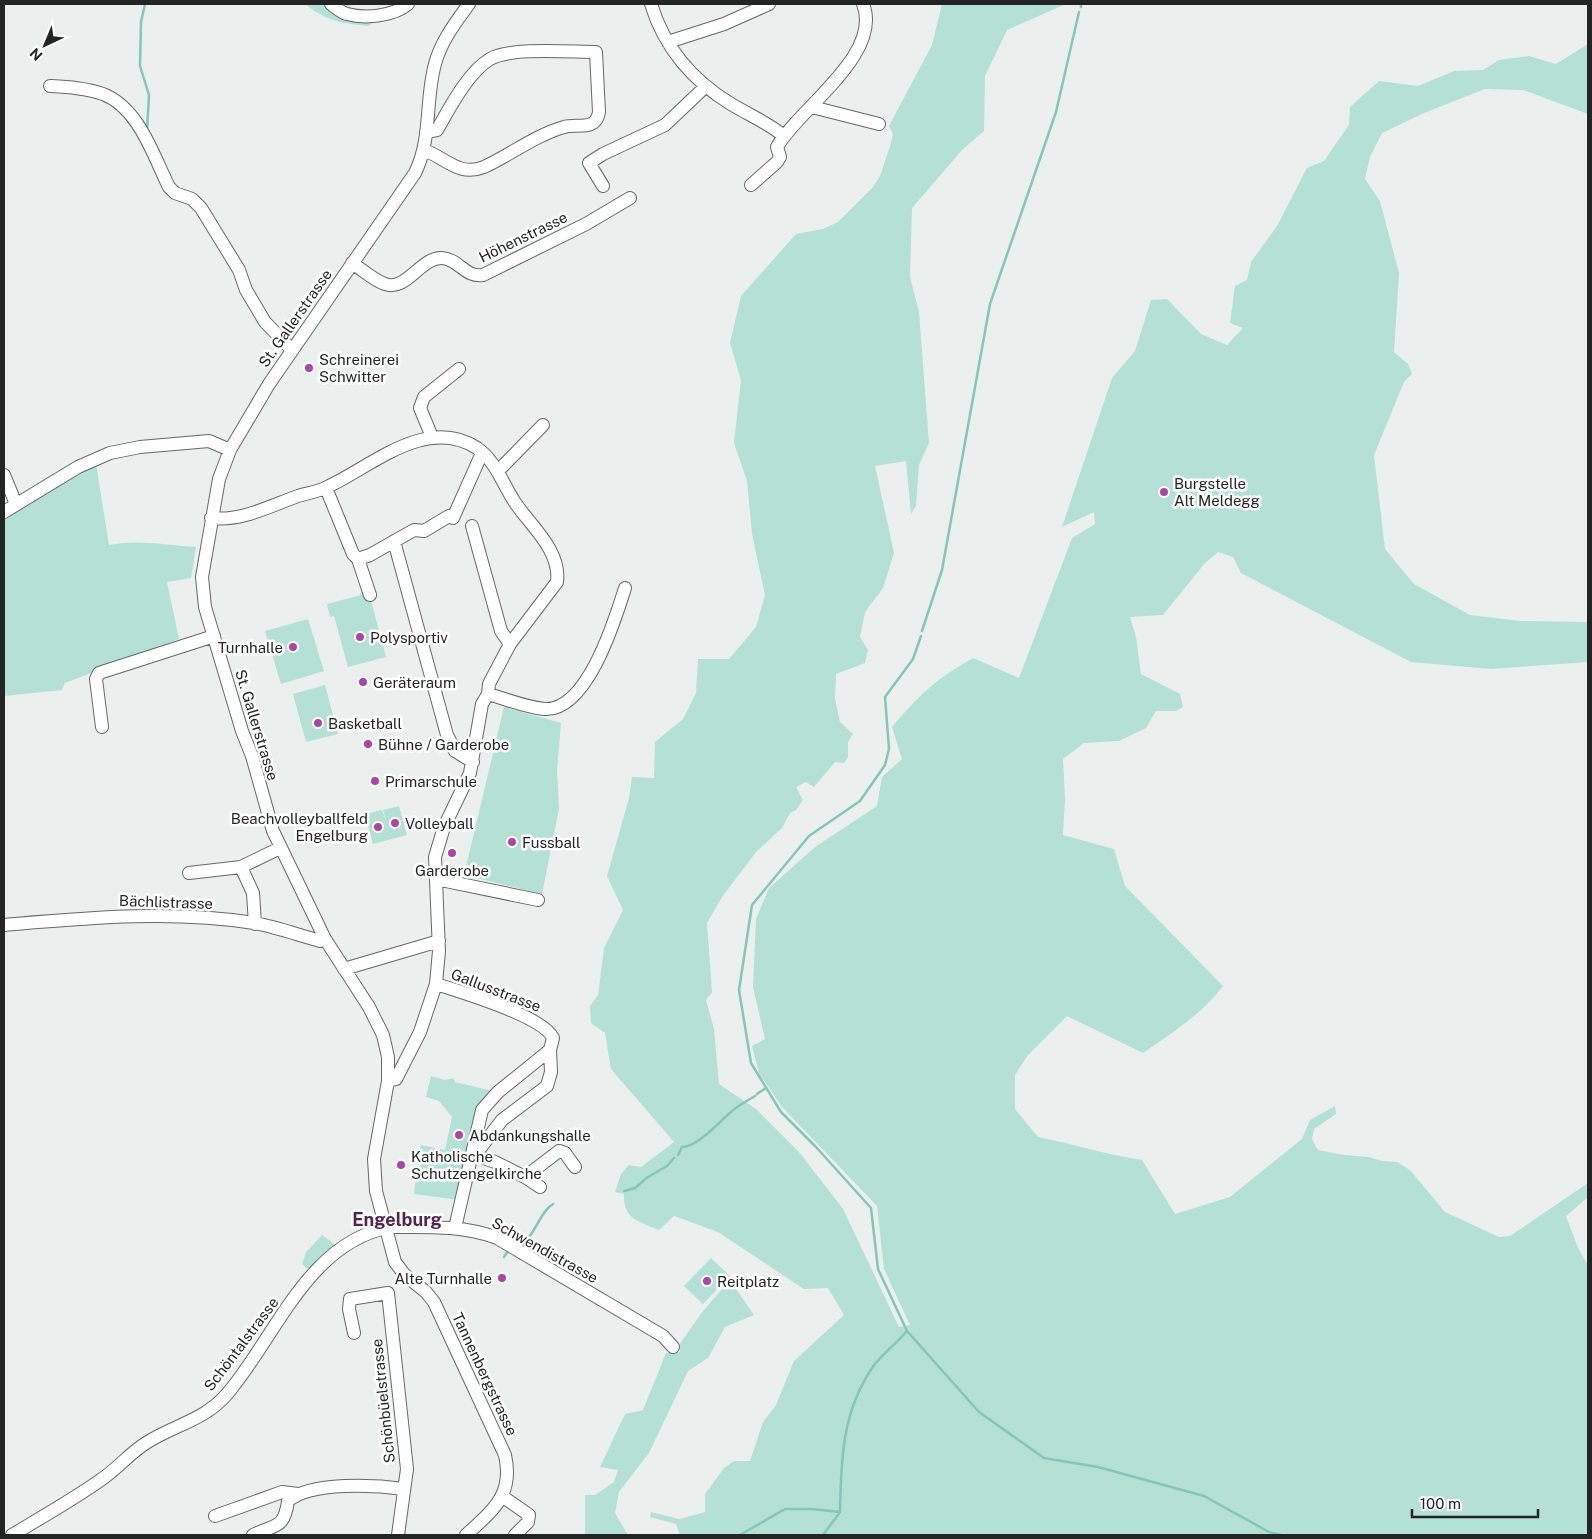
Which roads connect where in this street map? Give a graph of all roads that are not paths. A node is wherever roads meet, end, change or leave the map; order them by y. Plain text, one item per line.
1 (331, 4) edge
2 (408, 4) edge
3 (469, 4) edge
4 (651, 4) edge
5 (769, 4) edge
6 (863, 4) edge
7 (668, 42) junction
8 (50, 86) dead end
9 (705, 87) junction
10 (812, 107) junction
11 (879, 124) dead end
12 (426, 132) junction
13 (784, 136) junction
14 (424, 150) junction
15 (751, 185) dead end
16 (603, 186) dead end
17 (630, 198) dead end
18 (352, 263) junction
19 (292, 350) junction
20 (458, 369) dead end
21 (543, 425) dead end
22 (432, 438) junction
23 (230, 450) junction
24 (482, 453) junction
25 (498, 471) junction
26 (4, 475) edge
27 (326, 488) junction
28 (16, 504) junction
29 (4, 512) edge
30 (210, 518) junction
31 (472, 526) dead end
32 (394, 542) junction
33 (358, 559) junction
34 (625, 588) dead end
35 (370, 595) dead end
36 (214, 636) junction
37 (510, 644) junction
38 (488, 694) junction
39 (102, 727) dead end
40 (473, 762) junction
41 (280, 848) junction
42 (241, 867) junction
43 (189, 874) dead end
44 (436, 879) junction
45 (538, 900) dead end
46 (255, 924) junction
47 (4, 925) edge
48 (325, 938) junction
49 (439, 940) junction
50 (344, 969) junction
51 (436, 984) junction
52 (550, 1050) junction
53 (388, 1082) junction
54 (472, 1154) junction
55 (575, 1167) dead end
56 (525, 1177) junction
57 (540, 1187) dead end
58 (385, 1228) junction
59 (455, 1228) junction
60 (354, 1332) dead end
61 (673, 1347) dead end
62 (404, 1488) junction
63 (298, 1494) junction
64 (502, 1496) junction
65 (214, 1516) dead end
66 (12, 1535) edge
67 (253, 1535) edge
68 (398, 1535) edge
69 (466, 1535) edge
70 (514, 1535) edge

1 - 2 street
3 - 12 street, St. Gallerstrasse
4 - 7 street
5 - 7 street
6 - 10 street
7 - 9 street
8 - 19 street
9 - 13 street
9 - 16 street
10 - 11 street
10 - 13 street
12 - 14 street, St. Gallerstrasse
12 - 14 street
13 - 15 street
14 - 18 street, St. Gallerstrasse
17 - 18 street, Höhenstrasse
18 - 19 street, St. Gallerstrasse
19 - 23 street, St. Gallerstrasse
20 - 22 street
21 - 25 street
22 - 24 street
22 - 27 street
23 - 28 street
23 - 30 street, St. Gallerstrasse
24 - 25 street
24 - 32 street
25 - 37 street
26 - 28 street
27 - 30 street
27 - 33 street
28 - 29 street
30 - 36 street, St. Gallerstrasse
31 - 37 street
32 - 33 street
32 - 40 street
33 - 35 street
34 - 38 street
36 - 39 street
36 - 41 street, St. Gallerstrasse
37 - 38 street
38 - 40 street
40 - 44 street
41 - 42 street
41 - 48 street, St. Gallerstrasse
42 - 43 street
42 - 46 street
44 - 45 street
44 - 49 street
46 - 47 street, Bächlistrasse
46 - 48 street, Bächlistrasse
48 - 50 street, St. Gallerstrasse
49 - 50 street
49 - 51 street
50 - 53 street, St. Gallerstrasse
51 - 52 street, Gallusstrasse
51 - 53 street
52 - 54 street
52 - 54 street
53 - 58 street, St. Gallerstrasse
54 - 56 street
54 - 59 street
55 - 56 street
56 - 57 street
58 - 59 street, Schwendistrasse
58 - 64 street, Tannenbergstrasse
58 - 66 street, Schöntalstrasse
59 - 61 street, Schwendistrasse
60 - 62 street, Schönbüelstrasse
62 - 63 street
62 - 68 street, Schönbüelstrasse
63 - 65 street
63 - 67 street
64 - 69 street, Tannenbergstrasse
64 - 70 street

